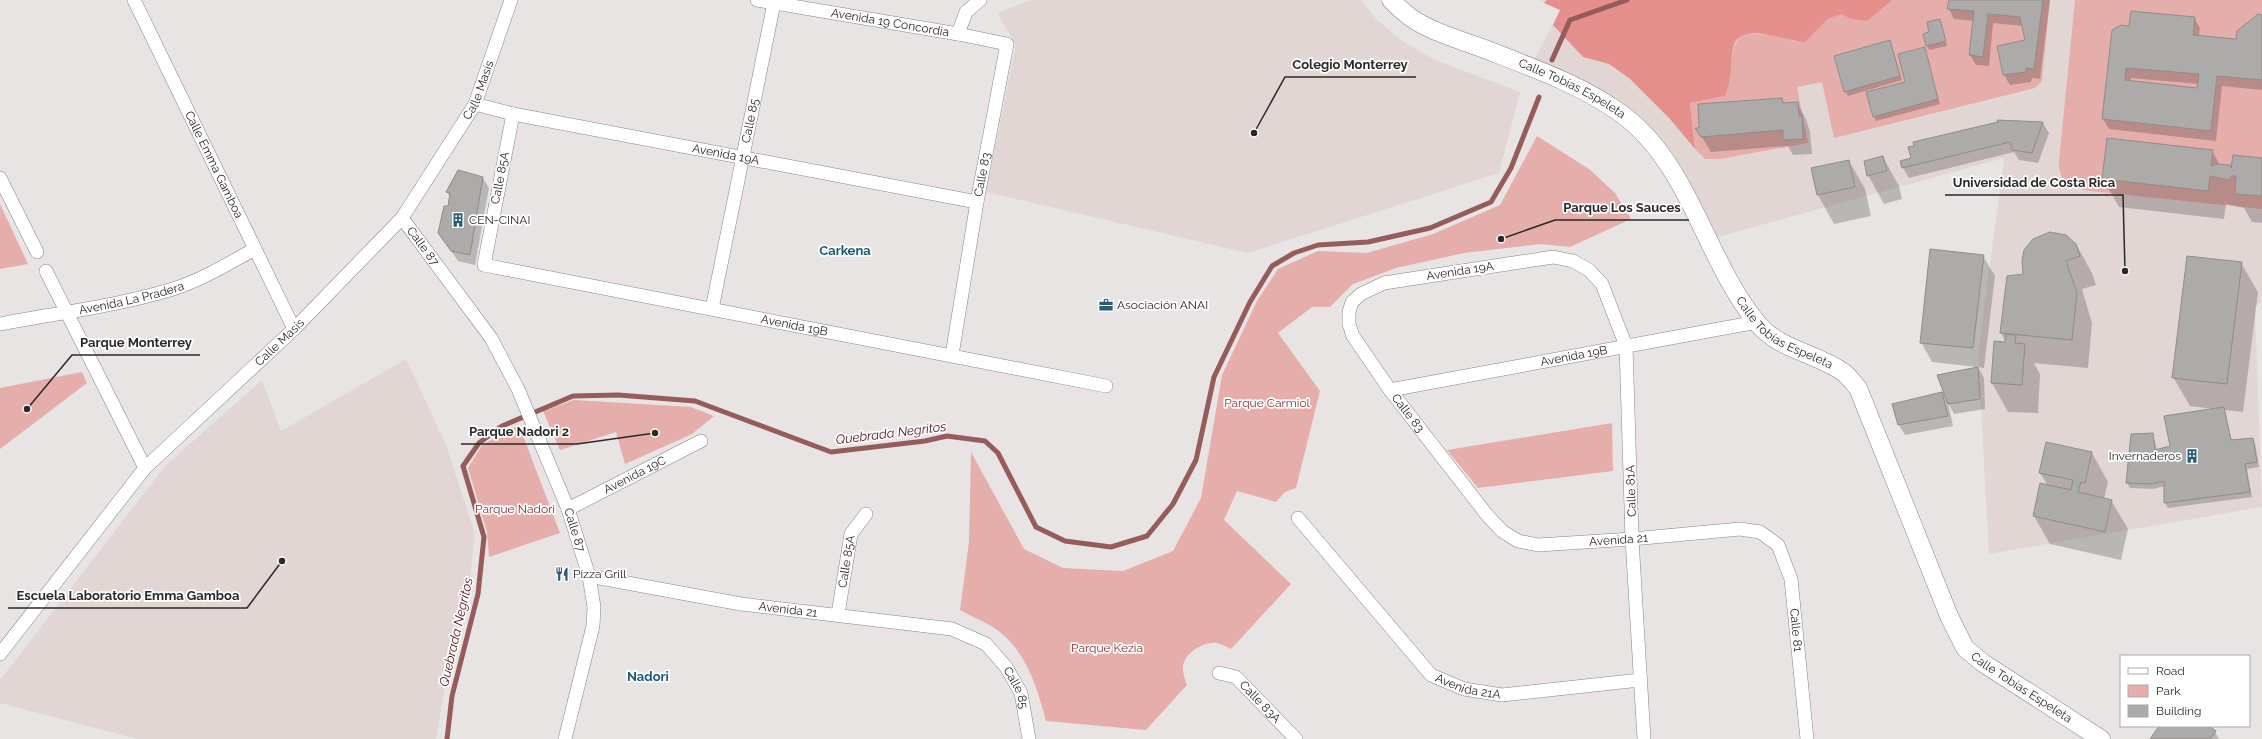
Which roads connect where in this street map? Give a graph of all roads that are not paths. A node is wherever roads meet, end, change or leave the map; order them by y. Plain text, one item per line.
1 (134, 0) edge
2 (510, 0) edge
3 (757, 0) edge
4 (980, 0) edge
5 (1391, 0) edge
6 (774, 3) junction
7 (958, 34) junction
8 (475, 104) junction
9 (513, 114) junction
10 (743, 157) junction
11 (0, 178) edge
12 (977, 202) junction
13 (402, 218) junction
14 (255, 249) junction
15 (37, 252) dead end
16 (1573, 261) joint
17 (484, 265) joint
18 (46, 271) dead end
19 (1352, 302) joint
20 (712, 309) junction
21 (65, 312) junction
22 (1757, 322) junction
23 (0, 324) edge
24 (294, 329) junction
25 (1626, 346) junction
26 (952, 355) junction
27 (1106, 386) dead end
28 (1390, 390) junction
29 (701, 441) dead end
30 (145, 468) junction
31 (568, 509) junction
32 (866, 514) dead end
33 (1487, 515) joint
34 (1298, 518) dead end
35 (1760, 532) joint
36 (1632, 539) junction
37 (589, 576) junction
38 (838, 614) junction
39 (986, 644) joint
40 (0, 654) edge
41 (1219, 673) dead end
42 (1640, 680) junction
43 (565, 739) edge
44 (1029, 739) edge
45 (1296, 739) edge
46 (1644, 739) edge
47 (1807, 739) edge
48 (2101, 739) edge

1 - 14 street, Calle Emma Gamboa
2 - 8 street, Calle Masís
3 - 6 street, Avenida 19 Concordia
4 - 7 street, Avenida 19 Concordia
5 - 22 street, Calle Tobías Espeleta
6 - 7 street, Avenida 19 Concordia
6 - 10 street, Calle 85
7 - 12 street, Calle 83
8 - 9 street, Avenida 19A
8 - 13 street, Calle Masís
9 - 10 street, Avenida 19A
9 - 17 street, Calle 85A
10 - 12 street, Avenida 19A
10 - 20 street, Calle 85
11 - 15 street
12 - 26 street, Calle 83
13 - 24 street, Calle Masís
13 - 31 street, Calle 87
14 - 21 street, Avenida La Pradera
14 - 24 street, Calle Emma Gamboa
16 - 19 street, Avenida 19A
16 - 25 street, Calle 81A
17 - 20 street, Avenida 19B
18 - 21 street
19 - 28 street, Calle 83
20 - 26 street, Avenida 19B
21 - 23 street, Avenida La Pradera
21 - 30 street
22 - 25 street, Avenida 19B
22 - 48 street, Calle Tobías Espeleta
24 - 30 street, Calle Masís
25 - 28 street, Avenida 19B
25 - 36 street, Calle 81A
26 - 27 street, Avenida 19B
28 - 33 street, Calle 83
29 - 31 street, Avenida 19C
30 - 40 street, Calle Masís
31 - 37 street, Calle 87
32 - 38 street, Calle 85A
33 - 36 street, Avenida 21
34 - 42 street, Avenida 21A
35 - 36 street, Avenida 21
35 - 47 street, Calle 81
36 - 42 street, Calle 81A
37 - 38 street, Avenida 21
37 - 43 street, Calle 87
38 - 39 street, Avenida 21
39 - 44 street, Calle 85
41 - 45 street, Calle 83A
42 - 46 street, Calle 81A

